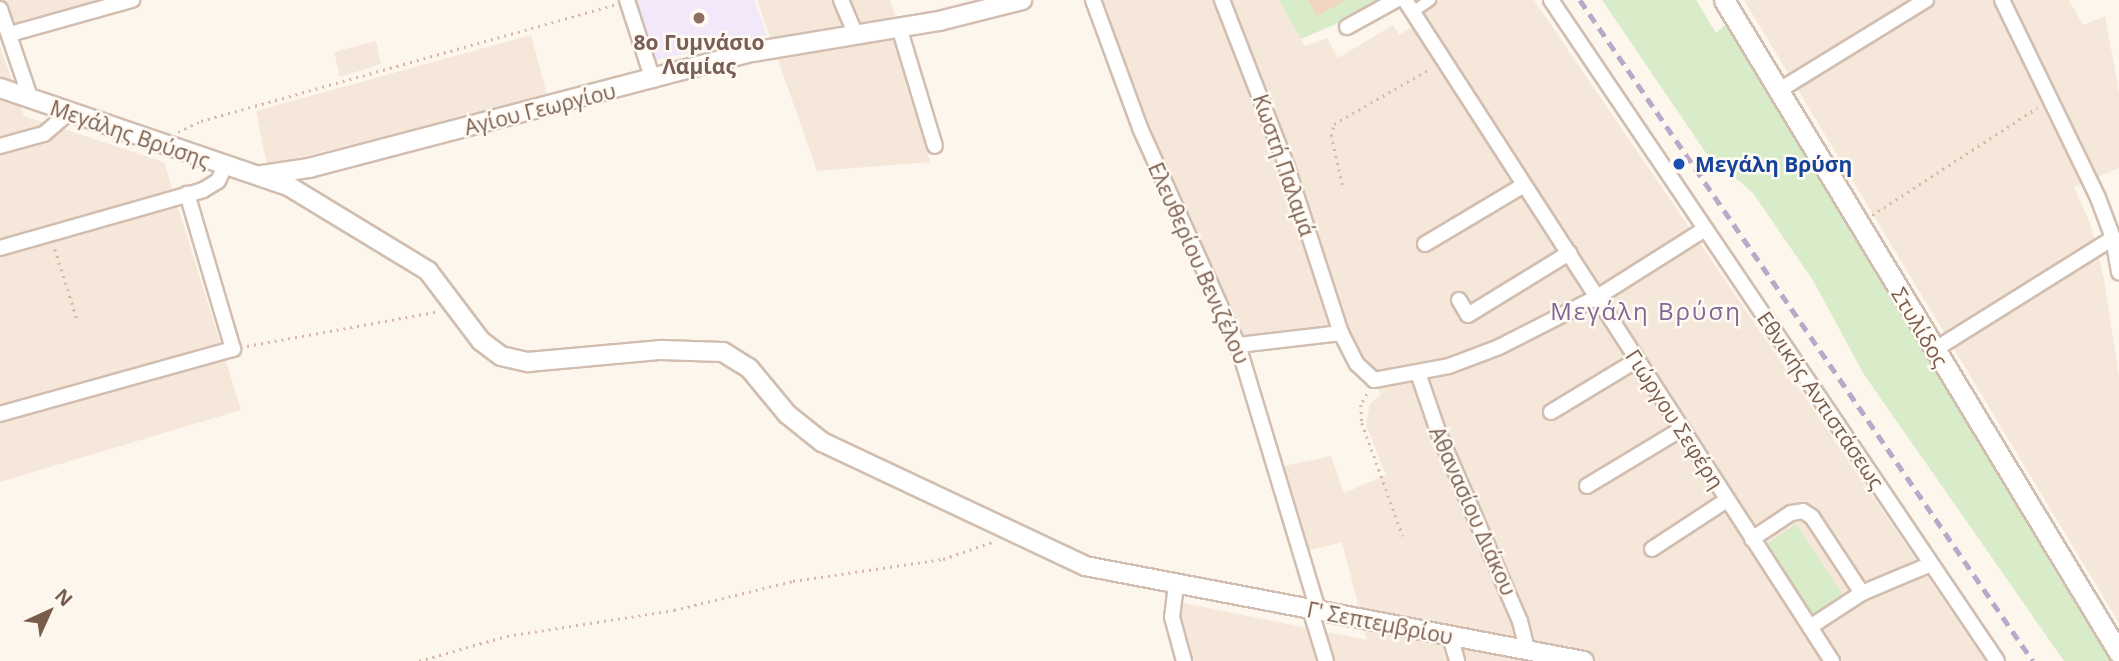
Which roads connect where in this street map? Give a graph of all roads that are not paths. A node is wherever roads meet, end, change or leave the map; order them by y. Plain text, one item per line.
1 (132, 0) edge
2 (841, 0) edge
3 (1022, 0) edge
4 (1093, 0) edge
5 (1222, 0) edge
6 (1396, 0) edge
7 (1430, 0) edge
8 (1551, 0) edge
9 (1724, 0) edge
10 (1926, 0) edge
11 (2002, 0) edge
12 (628, 1) edge
13 (1409, 6) edge
14 (0, 9) edge
15 (899, 27) junction
16 (1347, 27) dead end
17 (855, 33) junction
18 (10, 34) junction
19 (653, 80) junction
20 (0, 88) edge
21 (1778, 91) junction
22 (31, 100) junction
23 (68, 113) junction
24 (0, 146) edge
25 (935, 146) dead end
26 (225, 166) junction
27 (262, 175) junction
28 (1524, 185) junction
29 (187, 194) junction
30 (1706, 229) junction
31 (2113, 238) junction
32 (1425, 244) dead end
33 (0, 247) edge
34 (1569, 253) junction
35 (2119, 272) edge
36 (1599, 296) junction
37 (1459, 300) dead end
38 (1341, 333) junction
39 (1238, 345) junction
40 (1934, 350) junction
41 (1637, 360) junction
42 (1418, 373) junction
43 (0, 398) edge
44 (1551, 412) dead end
45 (3, 413) edge
46 (1680, 430) junction
47 (1587, 486) dead end
48 (1727, 500) junction
49 (1752, 539) junction
50 (1652, 548) dead end
51 (1931, 564) junction
52 (1176, 585) junction
53 (1862, 593) junction
54 (1314, 609) junction
55 (1810, 627) junction
56 (1450, 636) junction
57 (1527, 650) junction
58 (2119, 653) edge
59 (1184, 661) edge
60 (1326, 661) edge
61 (1457, 661) edge
62 (1584, 661) edge
63 (1832, 661) edge
64 (1997, 661) edge

1 - 18 street
2 - 17 street
3 - 15 street, Αγίου Γεωργίου
4 - 39 street, Ελευθερίου Βενιζέλου
5 - 38 street, Κωστή Παλαμά
6 - 16 street
7 - 13 street
8 - 30 street, Εθνικής Αντιστάσεως
9 - 21 main road, Στυλίδος
10 - 21 street
11 - 31 street
12 - 19 street
13 - 28 street, Γιώργου Σεφέρη
14 - 18 street
15 - 17 street, Αγίου Γεωργίου
15 - 25 street
17 - 19 street, Αγίου Γεωργίου
18 - 22 street
19 - 27 street, Αγίου Γεωργίου
20 - 22 street, Μεγάλης Βρύσης
21 - 40 main road, Στυλίδος
22 - 23 street, Μεγάλης Βρύσης
23 - 24 street
23 - 26 street, Μεγάλης Βρύσης
26 - 27 street, Μεγάλης Βρύσης
26 - 29 street
27 - 52 street, Γ' Σεπτεμβρίου
28 - 32 street
28 - 34 street, Γιώργου Σεφέρη
29 - 33 street
29 - 45 street
30 - 36 street
30 - 51 street, Εθνικής Αντιστάσεως
31 - 35 street
31 - 40 street
34 - 36 street, Γιώργου Σεφέρη
34 - 37 street
36 - 41 street, Γιώργου Σεφέρη
36 - 42 street
38 - 39 street
38 - 42 street, Κωστή Παλαμά
39 - 54 street, Ελευθερίου Βενιζέλου
40 - 58 main road, Στυλίδος
41 - 44 street
41 - 46 street, Γιώργου Σεφέρη
42 - 57 street, Αθανασίου Διάκου
43 - 45 street
46 - 47 street
46 - 48 street, Γιώργου Σεφέρη
48 - 49 street, Γιώργου Σεφέρη
48 - 50 street
49 - 53 street
49 - 55 street, Γιώργου Σεφέρη
51 - 53 street
51 - 64 street, Εθνικής Αντιστάσεως
52 - 54 street, Γ' Σεπτεμβρίου
52 - 59 street
53 - 55 street
54 - 56 street, Γ' Σεπτεμβρίου
54 - 60 street, Ελευθερίου Βενιζέλου
55 - 63 street, Γιώργου Σεφέρη
56 - 57 street, Γ' Σεπτεμβρίου
56 - 61 street
57 - 62 street, Γ' Σεπτεμβρίου

